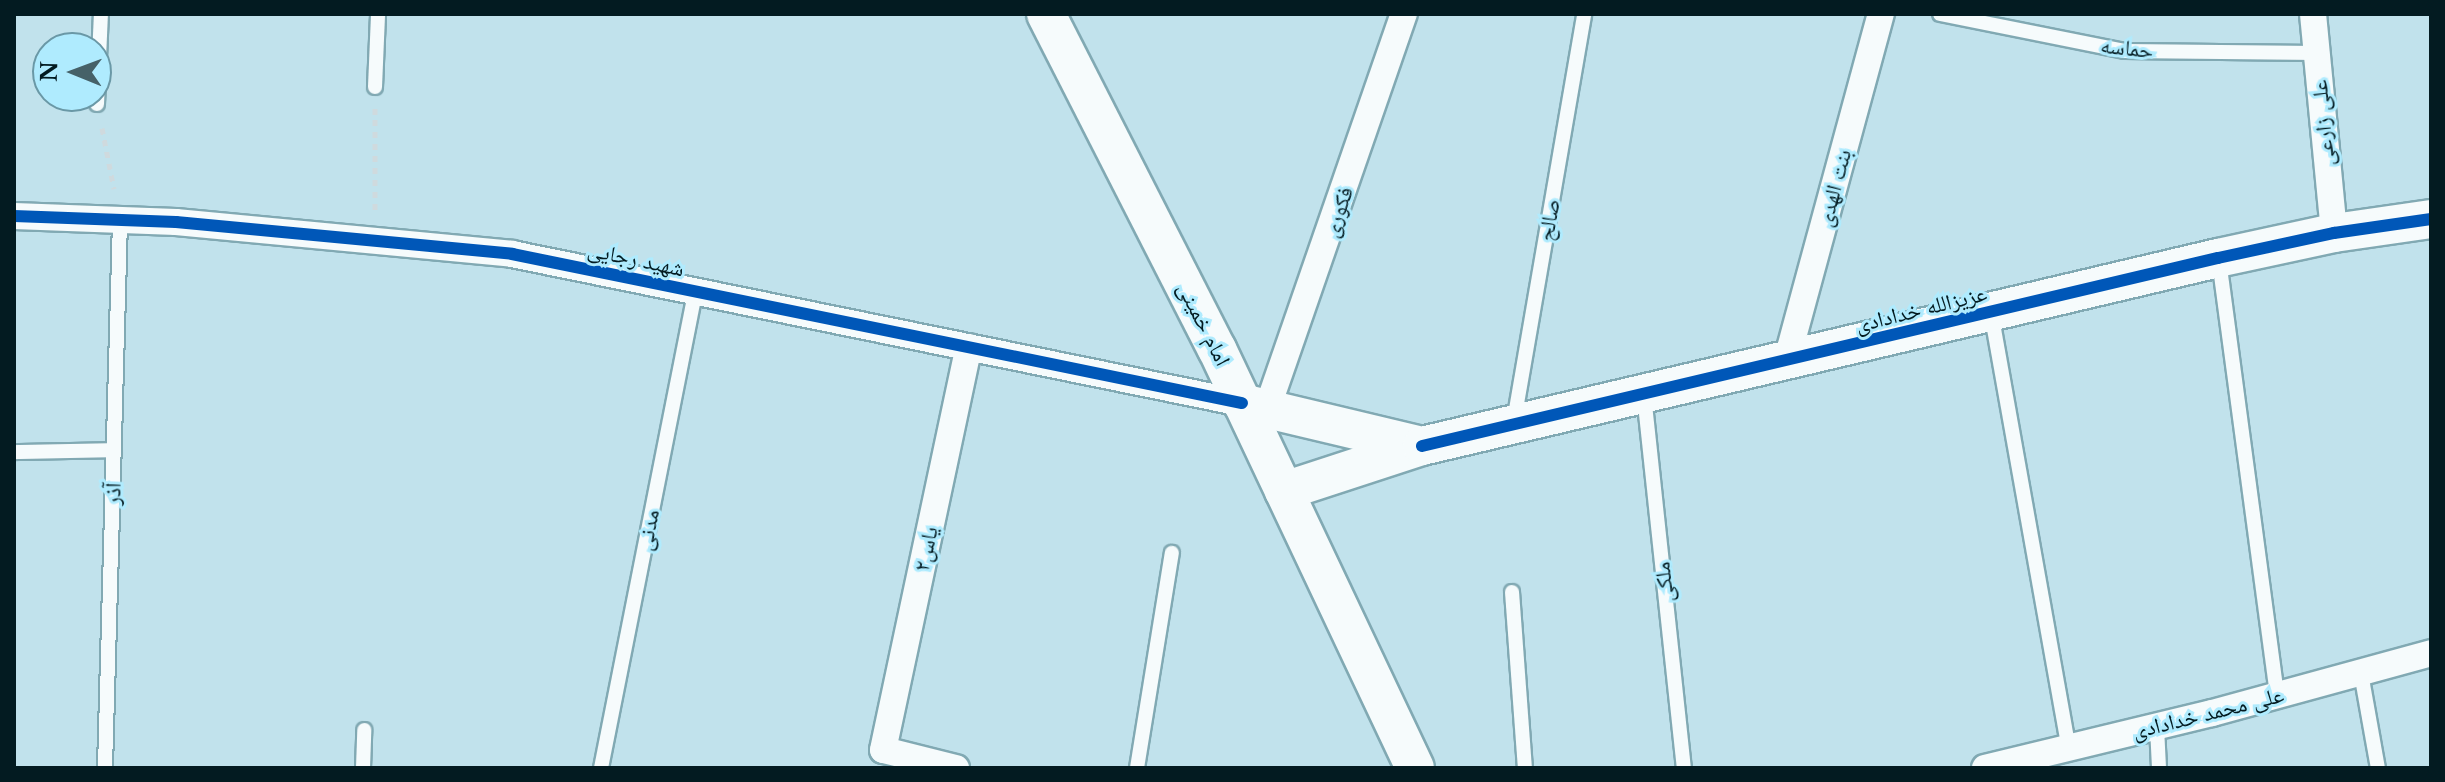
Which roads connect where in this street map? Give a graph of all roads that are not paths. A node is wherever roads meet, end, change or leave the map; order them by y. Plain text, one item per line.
1 (378, 14) edge
2 (1046, 14) edge
3 (1404, 14) edge
4 (1584, 14) edge
5 (1881, 14) edge
6 (1940, 14) edge
7 (2313, 14) edge
8 (2317, 53) junction
9 (375, 87) road end
10 (14, 216) edge
11 (2431, 219) edge
12 (120, 220) junction
13 (2334, 233) junction
14 (2218, 258) junction
15 (695, 292) junction
16 (1991, 312) junction
17 (969, 347) junction
18 (1786, 363) junction
19 (1644, 395) junction
20 (1255, 406) junction
21 (1513, 425) junction
22 (1422, 446) junction
23 (114, 450) junction
24 (14, 452) edge
25 (1284, 491) junction
26 (1172, 553) dead end
27 (1512, 592) dead end
28 (2431, 653) edge
29 (2361, 673) junction
30 (2277, 696) junction
31 (2157, 727) junction
32 (364, 730) dead end
33 (2069, 748) junction
34 (881, 759) edge
35 (105, 768) edge
36 (363, 768) edge
37 (601, 768) edge
38 (956, 768) edge
39 (1137, 768) edge
40 (1415, 768) edge
41 (1525, 768) edge
42 (1684, 768) edge
43 (1985, 768) edge
44 (2159, 768) edge
45 (2378, 768) edge

1 - 9 lane
2 - 20 main road, امام خمینی
3 - 20 street, فکوری
4 - 21 lane, صالح
5 - 18 street, بنت الهدی
6 - 8 lane, حماسه
7 - 8 street, علی زارعی
8 - 13 street, علی زارعی
10 - 12 street, شهید رجایی
11 - 13 main road, عزیزالله خدادادی
12 - 15 street, شهید رجایی
12 - 23 lane, آذر
13 - 14 main road, عزیزالله خدادادی
14 - 16 main road, عزیزالله خدادادی
14 - 30 lane
15 - 17 street, شهید رجایی
15 - 37 lane, مدنی
16 - 18 main road, عزیزالله خدادادی
16 - 33 lane
17 - 20 street, شهید رجایی
17 - 34 street, یاس۲
18 - 19 main road, عزیزالله خدادادی
19 - 21 main road, عزیزالله خدادادی
19 - 42 lane, ملکی
20 - 22 main road
20 - 25 main road, امام خمینی
21 - 22 main road, عزیزالله خدادادی
22 - 25 main road, عزیزالله خدادادی
23 - 24 lane
23 - 35 lane, آذر
25 - 40 main road, امام خمینی
26 - 39 lane
27 - 41 lane
28 - 29 street, علی محمد خدادادی
29 - 30 street, علی محمد خدادادی
29 - 45 lane
30 - 31 street, علی محمد خدادادی
31 - 33 street, علی محمد خدادادی
31 - 44 lane
32 - 36 lane
33 - 43 street, علی محمد خدادادی
34 - 38 street

